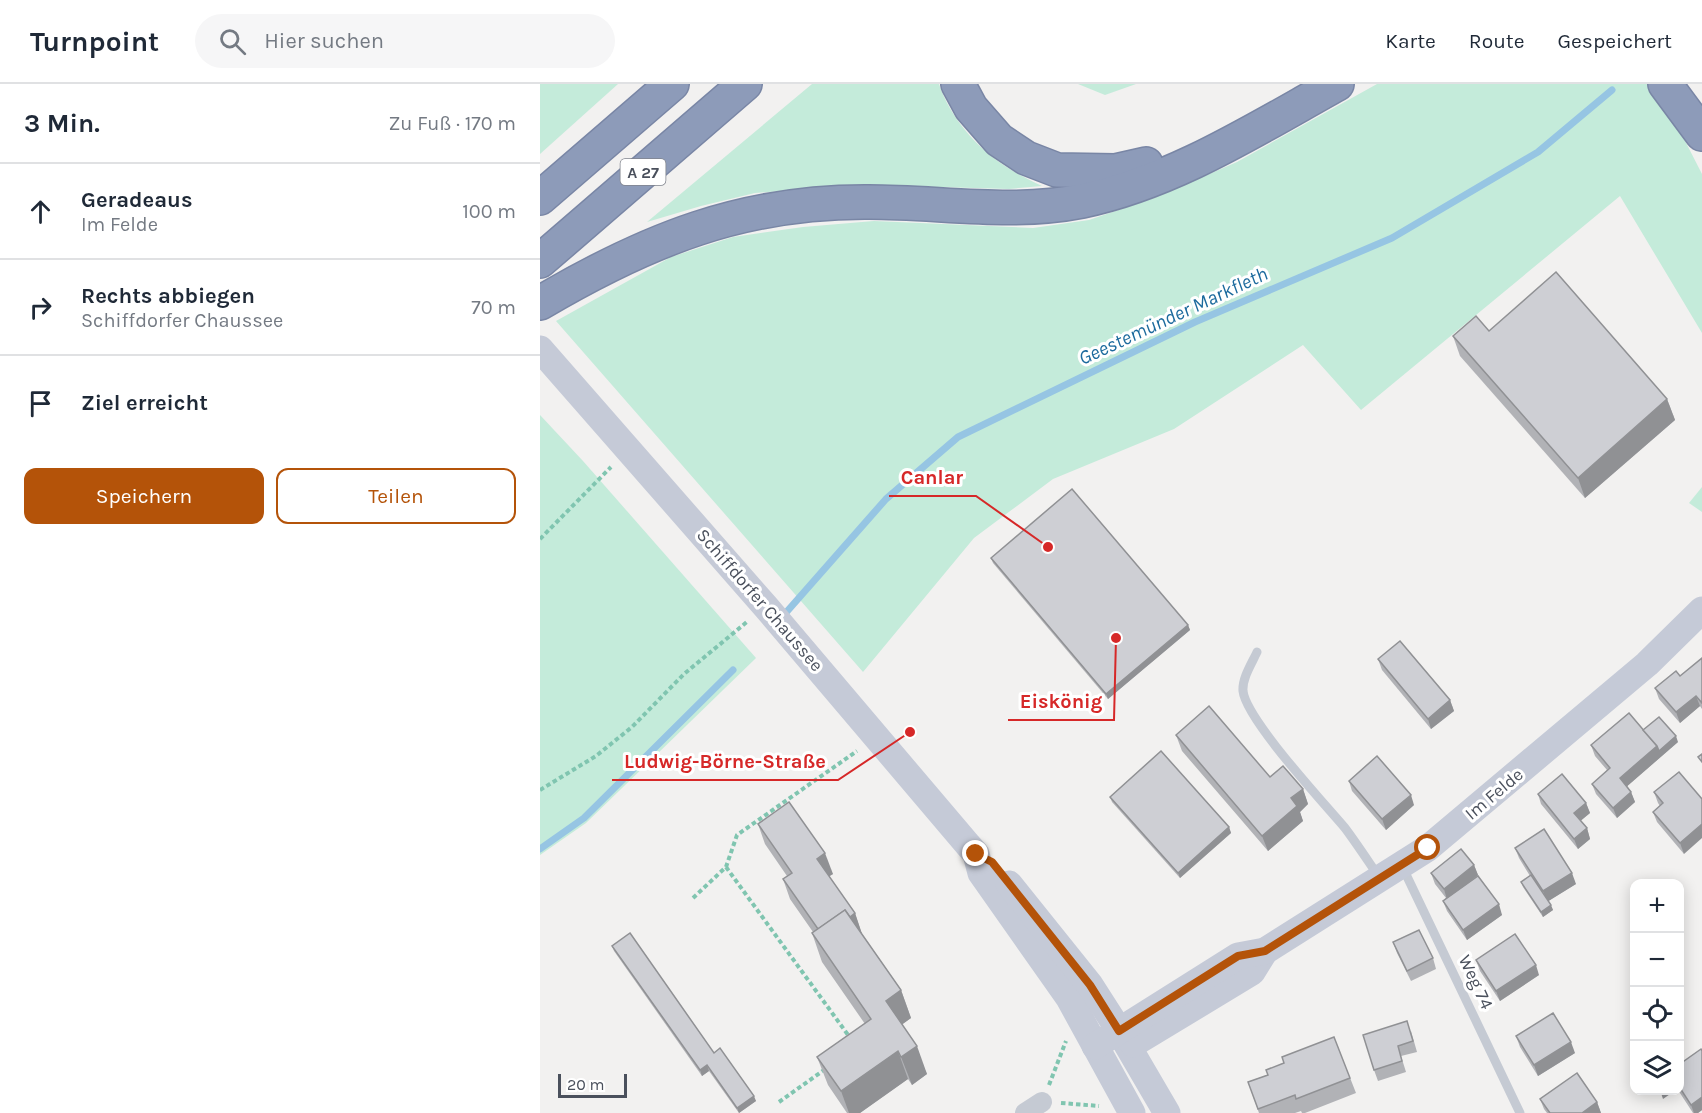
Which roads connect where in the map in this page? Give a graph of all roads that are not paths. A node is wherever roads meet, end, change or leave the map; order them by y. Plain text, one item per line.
1 (672, 84) edge
2 (745, 84) edge
3 (958, 84) edge
4 (1306, 84) edge
5 (1337, 84) edge
6 (1665, 84) edge
7 (1683, 84) edge
8 (1702, 121) edge
9 (1702, 134) edge
10 (540, 198) edge
11 (540, 261) edge
12 (548, 299) edge
13 (540, 350) edge
14 (1702, 610) edge
15 (1257, 652) dead end
16 (976, 854) junction
17 (1392, 872) junction
18 (1124, 1039) junction
19 (1100, 1054) junction
20 (1042, 1102) road end
21 (1131, 1110) edge
22 (1025, 1113) edge
23 (1167, 1113) edge
24 (1520, 1113) edge

1 - 10 highway, A 27
2 - 11 highway, A 27
3 - 4 highway
5 - 12 highway
6 - 9 highway
7 - 8 street
13 - 16 street, Schiffdorfer Chaussee
14 - 17 street, Im Felde
15 - 17 lane, Weg 74
16 - 18 street, Schiffdorfer Chaussee
16 - 19 street, Schiffdorfer Chaussee
17 - 18 street, Im Felde
17 - 24 lane, Weg 74
18 - 19 street, Im Felde
18 - 23 street, Schiffdorfer Chaussee
19 - 21 street, Schiffdorfer Chaussee
20 - 22 street

